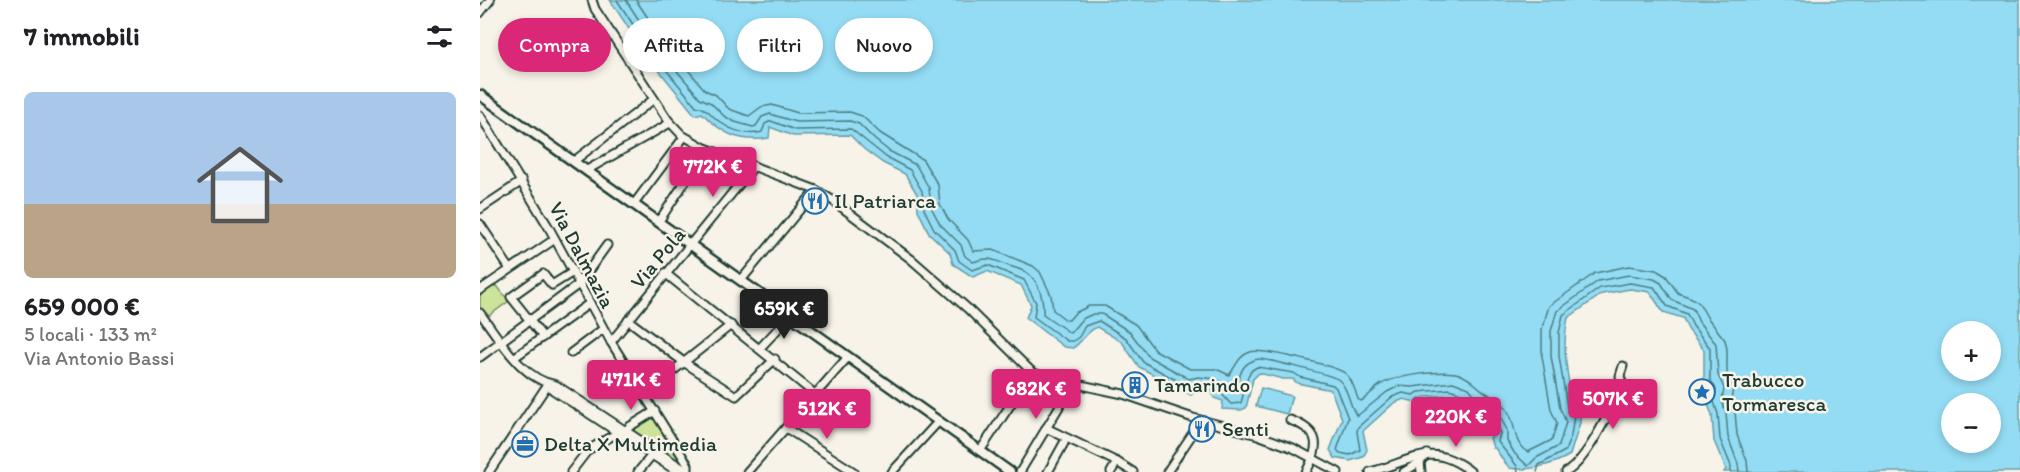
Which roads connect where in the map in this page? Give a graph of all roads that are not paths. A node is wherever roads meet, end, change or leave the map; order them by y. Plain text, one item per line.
1 (490, 0) edge
2 (592, 0) edge
3 (480, 13) edge
4 (480, 95) edge
5 (654, 99) junction
6 (480, 115) edge
7 (670, 123) junction
8 (684, 136) junction
9 (707, 149) junction
10 (574, 162) junction
11 (754, 166) junction
12 (587, 170) junction
13 (522, 180) junction
14 (816, 190) junction
15 (634, 204) junction
16 (480, 209) edge
17 (659, 221) junction
18 (480, 224) edge
19 (555, 239) junction
20 (691, 244) junction
21 (607, 245) dead end
22 (510, 269) junction
23 (573, 272) junction
24 (665, 273) junction
25 (742, 279) junction
26 (579, 284) junction
27 (480, 290) edge
28 (590, 303) junction
29 (791, 315) junction
30 (481, 318) edge
31 (628, 320) junction
32 (530, 321) junction
33 (731, 325) junction
34 (603, 329) junction
35 (543, 337) junction
36 (502, 341) junction
37 (611, 342) junction
38 (760, 348) junction
39 (571, 353) dead end
40 (480, 357) edge
41 (515, 357) junction
42 (848, 357) junction
43 (775, 359) junction
44 (685, 363) junction
45 (1623, 366) dead end
46 (1032, 372) junction
47 (1074, 382) junction
48 (548, 384) junction
49 (644, 394) junction
50 (816, 395) junction
51 (655, 411) junction
52 (1290, 420) dead end
53 (939, 421) junction
54 (1201, 421) junction
55 (786, 428) junction
56 (1046, 428) junction
57 (623, 433) junction
58 (1064, 443) dead end
59 (980, 451) junction
60 (1427, 454) junction
61 (652, 455) junction
62 (1313, 460) junction
63 (1117, 462) junction
64 (1420, 462) junction
65 (489, 472) edge
66 (571, 472) edge
67 (638, 472) edge
68 (678, 472) edge
69 (688, 472) edge
70 (747, 472) edge
71 (854, 472) edge
72 (892, 472) edge
73 (1011, 472) edge
74 (1020, 472) edge
75 (1048, 472) edge
76 (1110, 472) edge
77 (1133, 472) edge
78 (1167, 472) edge
79 (1306, 472) edge
80 (1338, 472) edge
81 (1370, 472) edge
82 (1404, 472) edge
83 (1421, 472) edge
84 (1471, 472) edge
85 (1566, 472) edge

1 - 3 street
2 - 5 street
4 - 10 main road
5 - 7 street
5 - 10 street
6 - 13 street, Via Dalmazia
7 - 8 street
7 - 12 street
8 - 9 street
8 - 15 street
9 - 11 street
9 - 17 street
10 - 12 main road
11 - 14 street
11 - 20 street, Via Pola
12 - 15 main road
13 - 16 street
13 - 19 street, Via Dalmazia
14 - 25 street
14 - 46 street
15 - 17 main road
17 - 20 main road
18 - 22 street
19 - 22 street
19 - 23 street, Via Dalmazia
20 - 24 street, Via Pola
20 - 25 main road
21 - 26 street
22 - 27 street
23 - 26 street, Via Dalmazia
23 - 32 street
24 - 31 street, Via Pola
24 - 33 street
25 - 29 main road
26 - 28 street, Via Dalmazia
26 - 32 street
28 - 34 street, Via Dalmazia
28 - 35 street
29 - 38 street
29 - 42 main road
30 - 36 street
31 - 37 street, Via Pola
31 - 44 street
32 - 35 street
32 - 36 street
33 - 38 street
33 - 44 street
34 - 37 street, Via Dalmazia
34 - 39 street
35 - 41 street
36 - 40 street
36 - 41 street
37 - 49 street, Via Dalmazia
38 - 43 street
41 - 48 street
42 - 50 street
42 - 53 main road
43 - 44 street
43 - 50 street
44 - 49 street
45 - 85 street
46 - 47 street
46 - 59 street
47 - 54 street
47 - 56 street
48 - 57 street
48 - 65 street
49 - 51 street, Via Dalmazia
50 - 55 street
51 - 57 street
51 - 69 street, Via Dalmazia
52 - 62 street
53 - 59 main road
53 - 72 street
54 - 62 street
54 - 78 street
55 - 70 street
55 - 71 street
56 - 63 street
56 - 74 street
57 - 61 street
57 - 66 street
57 - 69 street
58 - 75 street
59 - 73 main road
60 - 64 street
60 - 81 street
60 - 84 street
61 - 67 street
61 - 68 street
62 - 79 street
62 - 80 street
63 - 76 street
63 - 77 street
64 - 82 street
64 - 83 street

